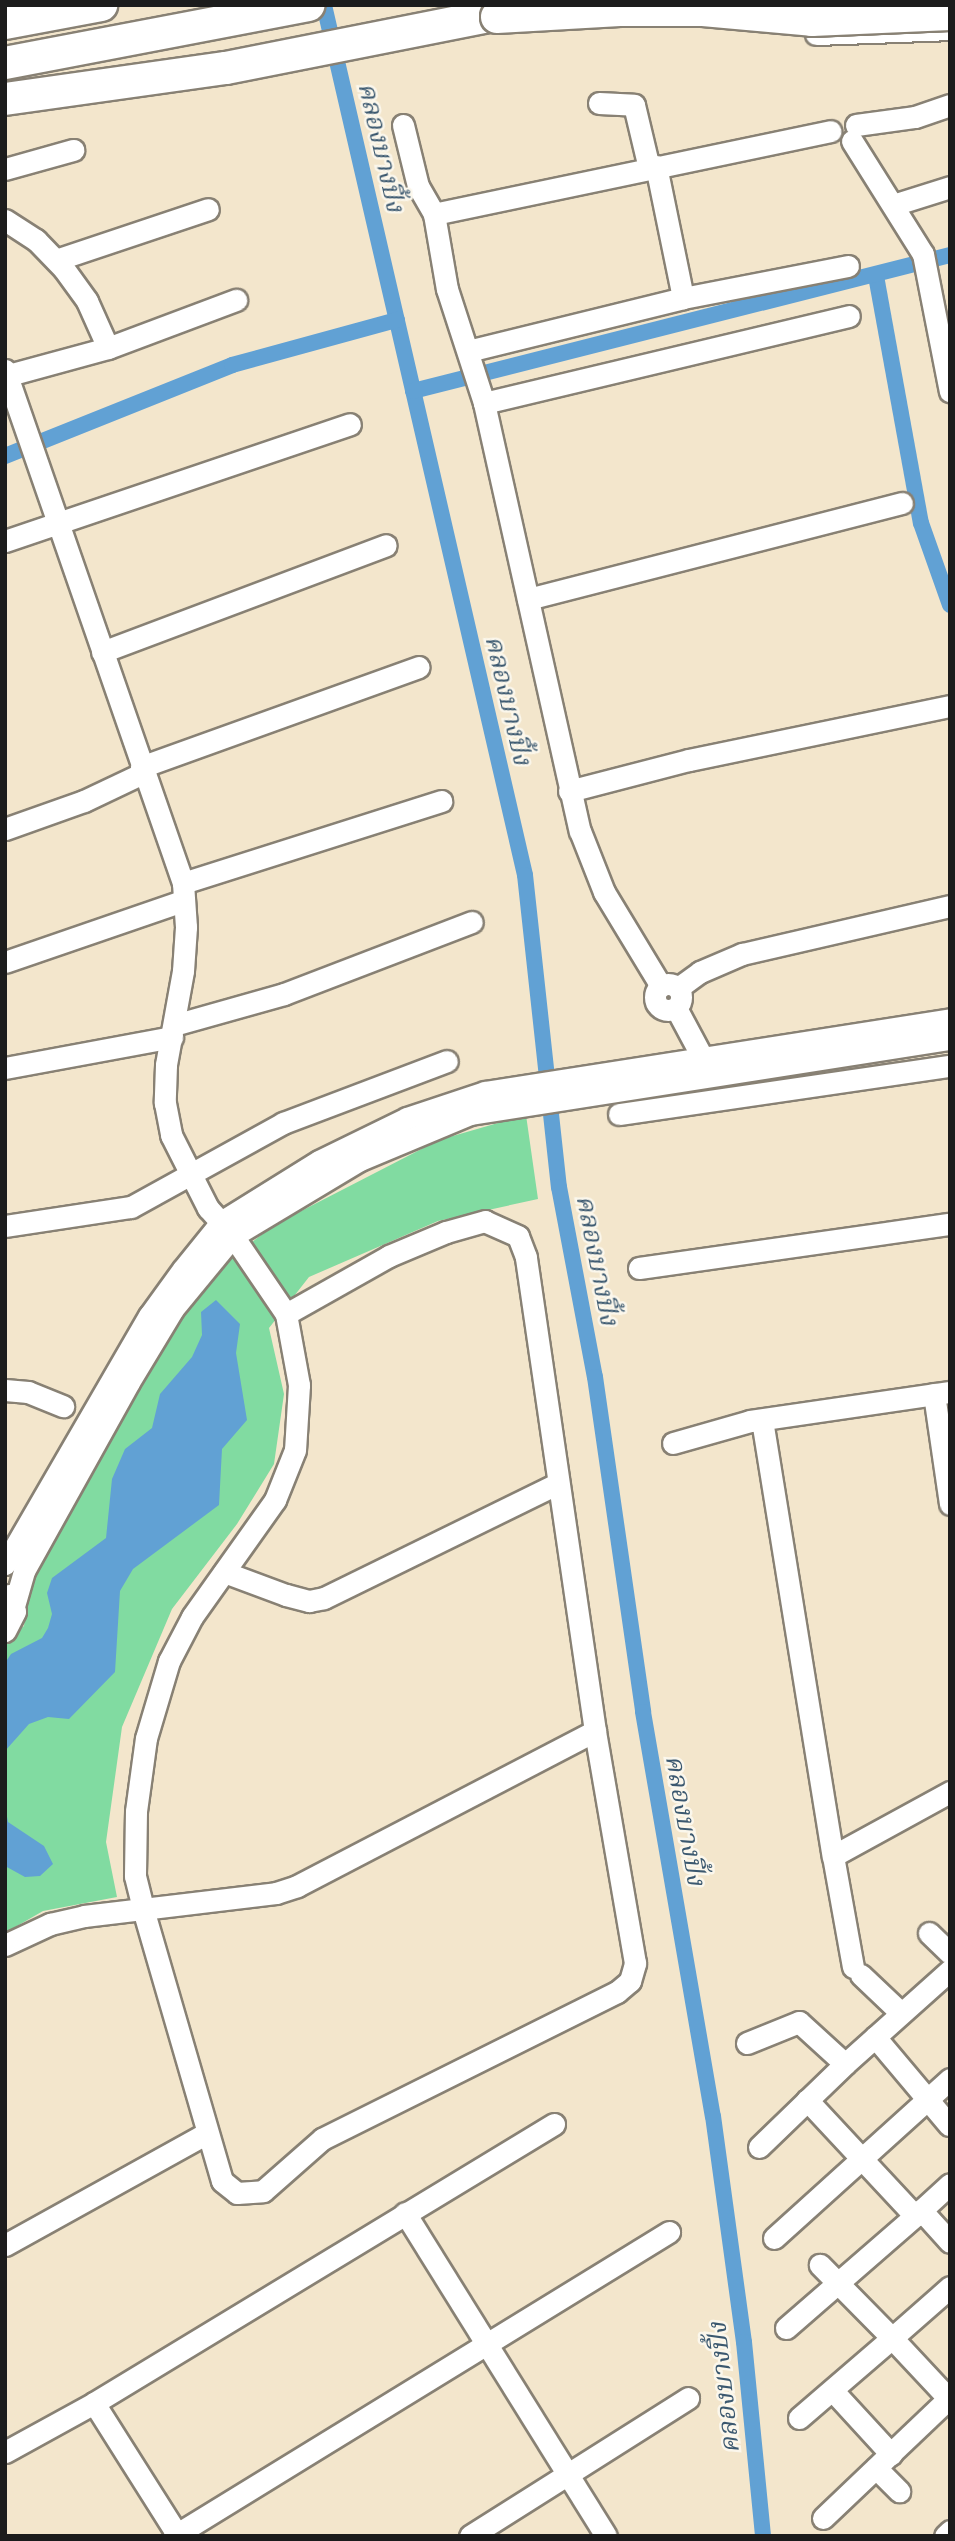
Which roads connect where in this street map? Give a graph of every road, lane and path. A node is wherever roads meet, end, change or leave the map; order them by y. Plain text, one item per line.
1 (101, 5) edge
2 (309, 5) edge
3 (541, 5) edge
4 (791, 5) edge
5 (950, 14) edge
6 (497, 17) junction
7 (5, 23) edge
8 (950, 29) edge
9 (5, 63) edge
10 (5, 99) edge
11 (599, 103) dead end
12 (950, 105) edge
13 (403, 125) dead end
14 (854, 133) junction
15 (73, 150) dead end
16 (652, 167) junction
17 (5, 169) edge
18 (950, 187) edge
19 (894, 205) junction
20 (208, 209) dead end
21 (433, 214) junction
22 (5, 220) edge
23 (56, 260) junction
24 (848, 265) dead end
25 (682, 298) junction
26 (236, 300) dead end
27 (849, 316) dead end
28 (946, 335) edge
29 (108, 348) junction
30 (469, 355) junction
31 (6, 374) edge
32 (950, 391) edge
33 (482, 398) junction
34 (350, 424) dead end
35 (902, 503) dead end
36 (59, 524) junction
37 (5, 541) edge
38 (386, 545) dead end
39 (528, 599) junction
40 (102, 652) junction
41 (419, 667) dead end
42 (950, 706) edge
43 (142, 770) junction
44 (569, 791) junction
45 (442, 802) dead end
46 (5, 829) edge
47 (183, 892) junction
48 (950, 906) edge
49 (472, 922) dead end
50 (5, 962) edge
51 (672, 994) junction
52 (950, 1019) edge
53 (173, 1031) junction
54 (950, 1039) edge
55 (703, 1056) junction
56 (447, 1061) dead end
57 (950, 1066) edge
58 (5, 1069) edge
59 (712, 1078) junction
60 (619, 1114) dead end
61 (188, 1177) junction
62 (950, 1224) edge
63 (5, 1226) edge
64 (227, 1229) junction
65 (639, 1268) dead end
66 (286, 1314) junction
67 (5, 1390) edge
68 (942, 1393) edge
69 (63, 1406) dead end
70 (762, 1420) junction
71 (673, 1443) dead end
72 (557, 1484) junction
73 (950, 1504) edge
74 (5, 1564) edge
75 (224, 1572) junction
76 (10, 1599) edge
77 (5, 1631) edge
78 (595, 1731) junction
79 (950, 1792) edge
80 (833, 1856) junction
81 (143, 1909) junction
82 (929, 1933) dead end
83 (5, 1945) edge
84 (950, 1953) edge
85 (950, 1970) edge
86 (901, 2013) junction
87 (874, 2037) junction
88 (747, 2043) dead end
89 (845, 2064) junction
90 (950, 2079) edge
91 (925, 2099) junction
92 (807, 2100) junction
93 (554, 2124) dead end
94 (949, 2125) edge
95 (207, 2133) junction
96 (759, 2147) dead end
97 (861, 2156) junction
98 (950, 2185) edge
99 (918, 2213) junction
100 (405, 2214) junction
101 (669, 2232) dead end
102 (774, 2238) dead end
103 (950, 2242) edge
104 (5, 2245) edge
105 (820, 2265) dead end
106 (840, 2285) junction
107 (950, 2287) edge
108 (786, 2328) dead end
109 (892, 2339) junction
110 (486, 2346) junction
111 (833, 2391) junction
112 (688, 2398) dead end
113 (949, 2398) edge
114 (94, 2403) junction
115 (799, 2418) dead end
116 (5, 2452) edge
117 (884, 2461) junction
118 (566, 2477) junction
119 (900, 2491) dead end
120 (823, 2518) dead end
121 (950, 2531) edge
122 (177, 2535) edge
123 (470, 2536) edge
124 (606, 2536) edge
125 (945, 2536) edge

1 - 7 highway
2 - 9 highway
3 - 6 highway, bridge
4 - 8 street
5 - 6 highway, bridge
6 - 10 highway
11 - 16 street
12 - 14 street
13 - 21 street
14 - 16 street
14 - 19 street
15 - 17 street
16 - 21 street
16 - 25 street
18 - 19 street
19 - 28 street
20 - 23 street
21 - 30 street
22 - 23 street
23 - 29 street
24 - 25 street
25 - 30 street
26 - 29 street
27 - 33 street
28 - 32 street
29 - 31 street
30 - 33 street
31 - 36 street
33 - 39 street
34 - 36 street
35 - 39 street
36 - 37 street
36 - 40 street
38 - 40 street
39 - 44 street
40 - 43 street
41 - 43 street
42 - 44 street
43 - 46 street
43 - 47 street
44 - 51 street
45 - 47 street
47 - 50 street
47 - 53 street
48 - 51 street
49 - 53 street
51 - 55 street
52 - 55 street
53 - 58 street
53 - 61 street
54 - 59 street
55 - 59 street
55 - 64 street
56 - 61 street
57 - 60 street
59 - 64 street
61 - 63 street
61 - 64 street
62 - 65 street
64 - 66 street
64 - 74 street
64 - 76 street
66 - 72 street
66 - 75 street
67 - 69 street
68 - 70 street
68 - 73 street
70 - 71 street
70 - 80 street
72 - 75 street
72 - 78 street
75 - 81 street
76 - 77 street
78 - 81 street
78 - 95 street
79 - 80 street
80 - 86 street
81 - 83 street
81 - 95 street
82 - 84 street
85 - 86 street
86 - 87 street
87 - 89 street
87 - 91 street
88 - 89 street
89 - 92 street
90 - 91 street
91 - 94 street
91 - 97 street
92 - 96 street
92 - 97 street
93 - 100 street
95 - 104 street
97 - 99 street
97 - 102 street
98 - 99 street
99 - 103 street
99 - 106 street
100 - 110 street
100 - 114 street
101 - 110 street
105 - 106 street
106 - 108 street
106 - 109 street
107 - 109 street
109 - 111 street
109 - 113 street
110 - 118 street
110 - 122 street
111 - 115 street
111 - 117 street
112 - 118 street
113 - 117 street
114 - 116 street
114 - 122 street
117 - 119 street
117 - 120 street
118 - 123 street
118 - 124 street
121 - 125 street

